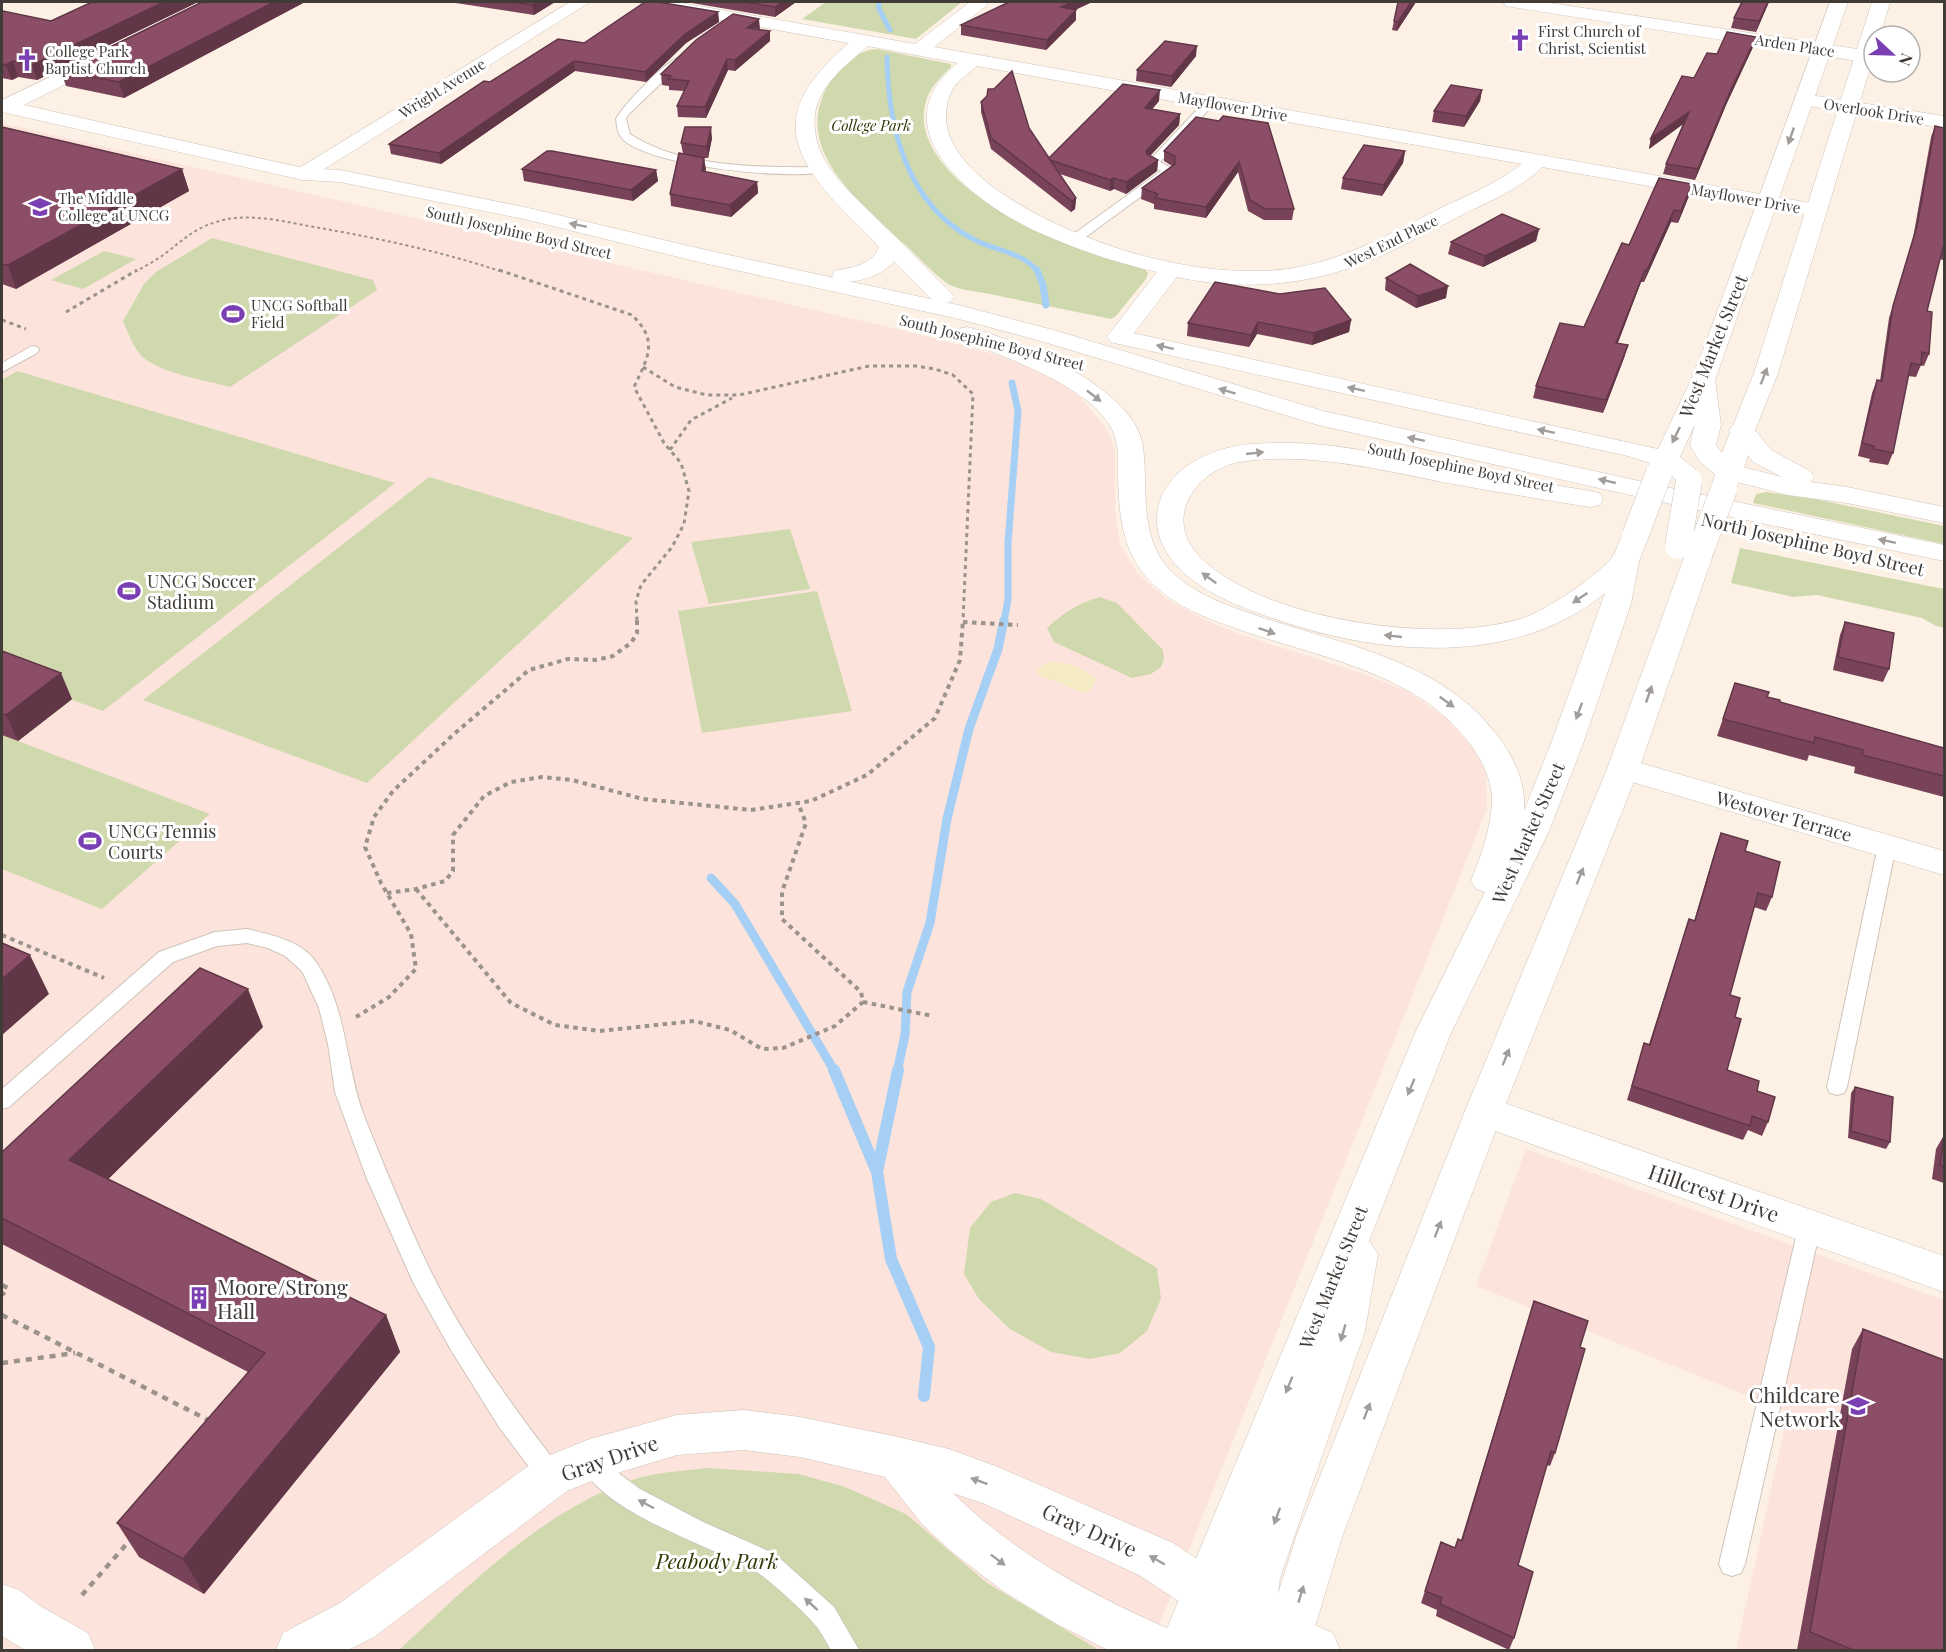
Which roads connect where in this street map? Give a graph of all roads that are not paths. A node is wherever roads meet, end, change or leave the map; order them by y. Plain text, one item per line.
1 (581, 2) edge
2 (649, 2) edge
3 (980, 2) edge
4 (1512, 2) edge
5 (1839, 2) edge
6 (1881, 2) edge
7 (1874, 24) edge
8 (864, 40) junction
9 (1822, 49) junction
10 (919, 50) junction
11 (117, 51) edge
12 (685, 54) edge
13 (1862, 56) edge
14 (974, 59) junction
15 (1862, 62) edge
16 (1804, 100) junction
17 (1210, 102) junction
18 (1848, 106) junction
19 (3, 107) edge
20 (1944, 122) edge
21 (1538, 160) junction
22 (818, 170) junction
23 (303, 174) junction
24 (1768, 202) junction
25 (1816, 210) junction
26 (635, 238) junction
27 (1075, 239) junction
28 (890, 247) junction
29 (1172, 270) junction
30 (843, 276) junction
31 (942, 297) junction
32 (967, 334) junction
33 (1119, 337) junction
34 (32, 350) dead end
35 (2, 368) edge
36 (1703, 380) junction
37 (1742, 430) junction
38 (1661, 466) junction
39 (1727, 480) junction
40 (1847, 495) junction
41 (1685, 498) junction
42 (1944, 516) edge
43 (1630, 548) junction
44 (1689, 549) junction
45 (1944, 553) edge
46 (1944, 573) edge
47 (1623, 770) junction
48 (1887, 846) junction
49 (1944, 863) edge
50 (1433, 1034) junction
51 (1837, 1087) dead end
52 (2, 1101) edge
53 (1484, 1111) junction
54 (1367, 1193) junction
55 (1810, 1225) junction
56 (1944, 1274) edge
57 (898, 1458) junction
58 (570, 1468) junction
59 (1732, 1564) dead end
60 (1206, 1592) junction
61 (2, 1606) edge
62 (1288, 1647) edge
63 (71, 1650) edge
64 (300, 1650) edge
65 (846, 1650) edge
66 (1161, 1650) edge
67 (1182, 1650) edge
68 (1222, 1650) edge

1 - 23 main road, Wright Avenue
2 - 8 main road, Mayflower Drive
3 - 10 main road
4 - 9 main road, Arden Place
5 - 9 main road, West Market Street
6 - 7 main road
8 - 10 main road, Mayflower Drive
8 - 22 main road
9 - 13 main road, Arden Place
9 - 16 main road, West Market Street
10 - 14 main road, Mayflower Drive
11 - 19 main road
12 - 22 lane
14 - 17 main road, Mayflower Drive
14 - 27 main road, West End Place
15 - 18 main road
16 - 18 main road, Overlook Drive
16 -> 24 main road, West Market Street
17 - 21 main road, Mayflower Drive
17 - 27 lane
18 - 20 main road, Overlook Drive
18 - 25 main road
19 - 23 main road, South Josephine Boyd Street
21 - 24 main road, Mayflower Drive
21 - 29 main road, West End Place
22 - 28 main road
26 -> 23 main road, South Josephine Boyd Street
23 - 32 main road, South Josephine Boyd Street
24 - 25 main road, Mayflower Drive
24 - 36 main road, West Market Street
37 -> 25 main road
26 - 30 main road
41 -> 26 main road, South Josephine Boyd Street
27 - 29 main road, West End Place
28 - 30 main road
28 - 31 main road
29 - 33 main road
30 - 31 main road
31 - 33 main road
32 - 41 main road, South Josephine Boyd Street
32 -> 50 main road
38 -> 33 main road
34 - 35 lane
36 -> 38 main road, West Market Street
36 - 39 main road
37 - 39 main road
37 - 40 main road
38 - 41 main road
38 - 43 main road, West Market Street, bridge
39 - 40 main road
39 - 44 main road, bridge
40 - 42 main road
43 -> 41 main road
41 - 44 main road, bridge
45 -> 41 main road, North Josephine Boyd Street
41 - 46 main road, North Josephine Boyd Street
43 -> 50 main road, West Market Street
47 -> 44 main road
47 - 48 main road, Westover Terrace
53 -> 47 main road
48 - 49 main road, Westover Terrace
48 - 51 lane
50 -> 54 main road, West Market Street
52 - 58 lane
53 - 55 main road, Hillcrest Drive
62 -> 53 main road
54 -> 60 main road, West Market Street
54 -> 62 main road
55 - 56 main road, Hillcrest Drive
55 - 59 lane
57 - 58 main road, Gray Drive
60 -> 57 main road, Gray Drive
57 -> 66 main road
58 - 64 main road, Gray Drive
65 -> 58 lane
60 - 67 main road, West Market Street
60 - 68 main road
61 - 63 main road

